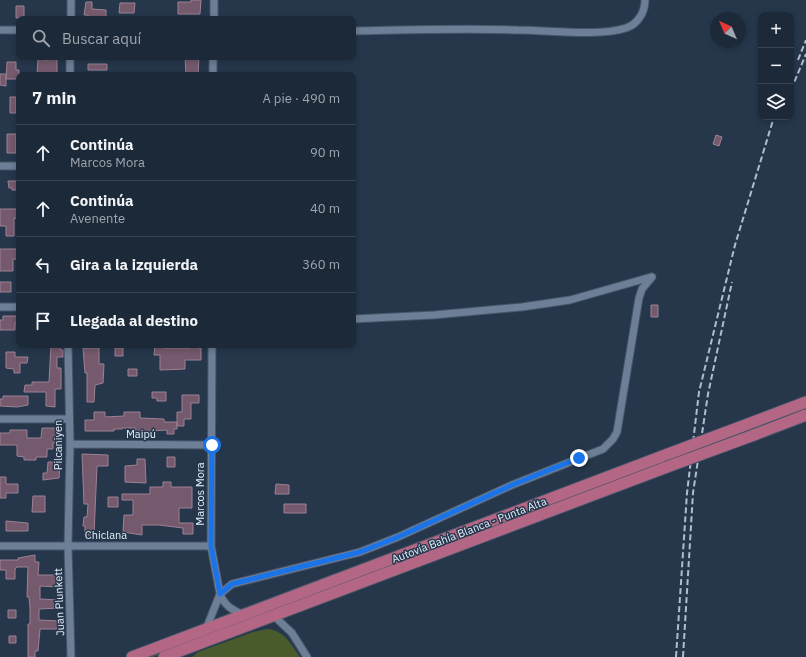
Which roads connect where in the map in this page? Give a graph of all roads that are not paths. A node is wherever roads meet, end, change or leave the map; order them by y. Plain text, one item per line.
1 (71, 0) edge
2 (214, 0) edge
3 (645, 0) edge
4 (71, 16) edge
5 (214, 16) edge
6 (0, 30) edge
7 (16, 30) edge
8 (356, 30) edge
9 (70, 60) edge
10 (213, 60) edge
11 (70, 72) edge
12 (213, 72) edge
13 (0, 166) edge
14 (16, 166) edge
15 (0, 307) edge
16 (16, 307) edge
17 (356, 319) edge
18 (68, 348) edge
19 (212, 348) edge
20 (806, 402) edge
21 (806, 415) edge
22 (0, 419) edge
23 (69, 419) junction
24 (70, 444) junction
25 (212, 445) junction
26 (0, 546) edge
27 (68, 546) junction
28 (211, 546) junction
29 (220, 594) junction
30 (243, 615) junction
31 (274, 616) junction
32 (206, 629) junction
33 (177, 655) edge
34 (71, 657) edge
35 (132, 657) edge
36 (164, 657) edge
37 (307, 657) edge

1 - 4 street
2 - 5 street
3 - 8 street
6 - 7 street
9 - 11 street
10 - 12 street
13 - 14 street
15 - 16 street
17 - 29 street
18 - 23 street, Pilcaniyen
19 - 25 street, Marcos Mora
20 - 30 main road, Autovía Bahía Blanca - Punta Alta, bridge
21 - 31 main road, Autovía Bahía Blanca - Punta Alta, bridge
22 - 23 street
23 - 24 street, Pilcaniyen
24 - 25 street, Maipú
24 - 27 street, Pilcaniyen
25 - 28 street, Marcos Mora
26 - 27 street, Chiclana
27 - 28 street, Chiclana
27 - 34 street, Juan Plunkett
28 - 29 street, Marcos Mora
29 - 30 street
29 - 32 street
30 - 32 main road, Autovía Bahía Blanca - Punta Alta
31 - 33 main road, Autovía Bahía Blanca - Punta Alta
31 - 37 street
32 - 35 main road, Autovía Bahía Blanca - Punta Alta
33 - 36 main road, Autovía Bahía Blanca - Punta Alta

